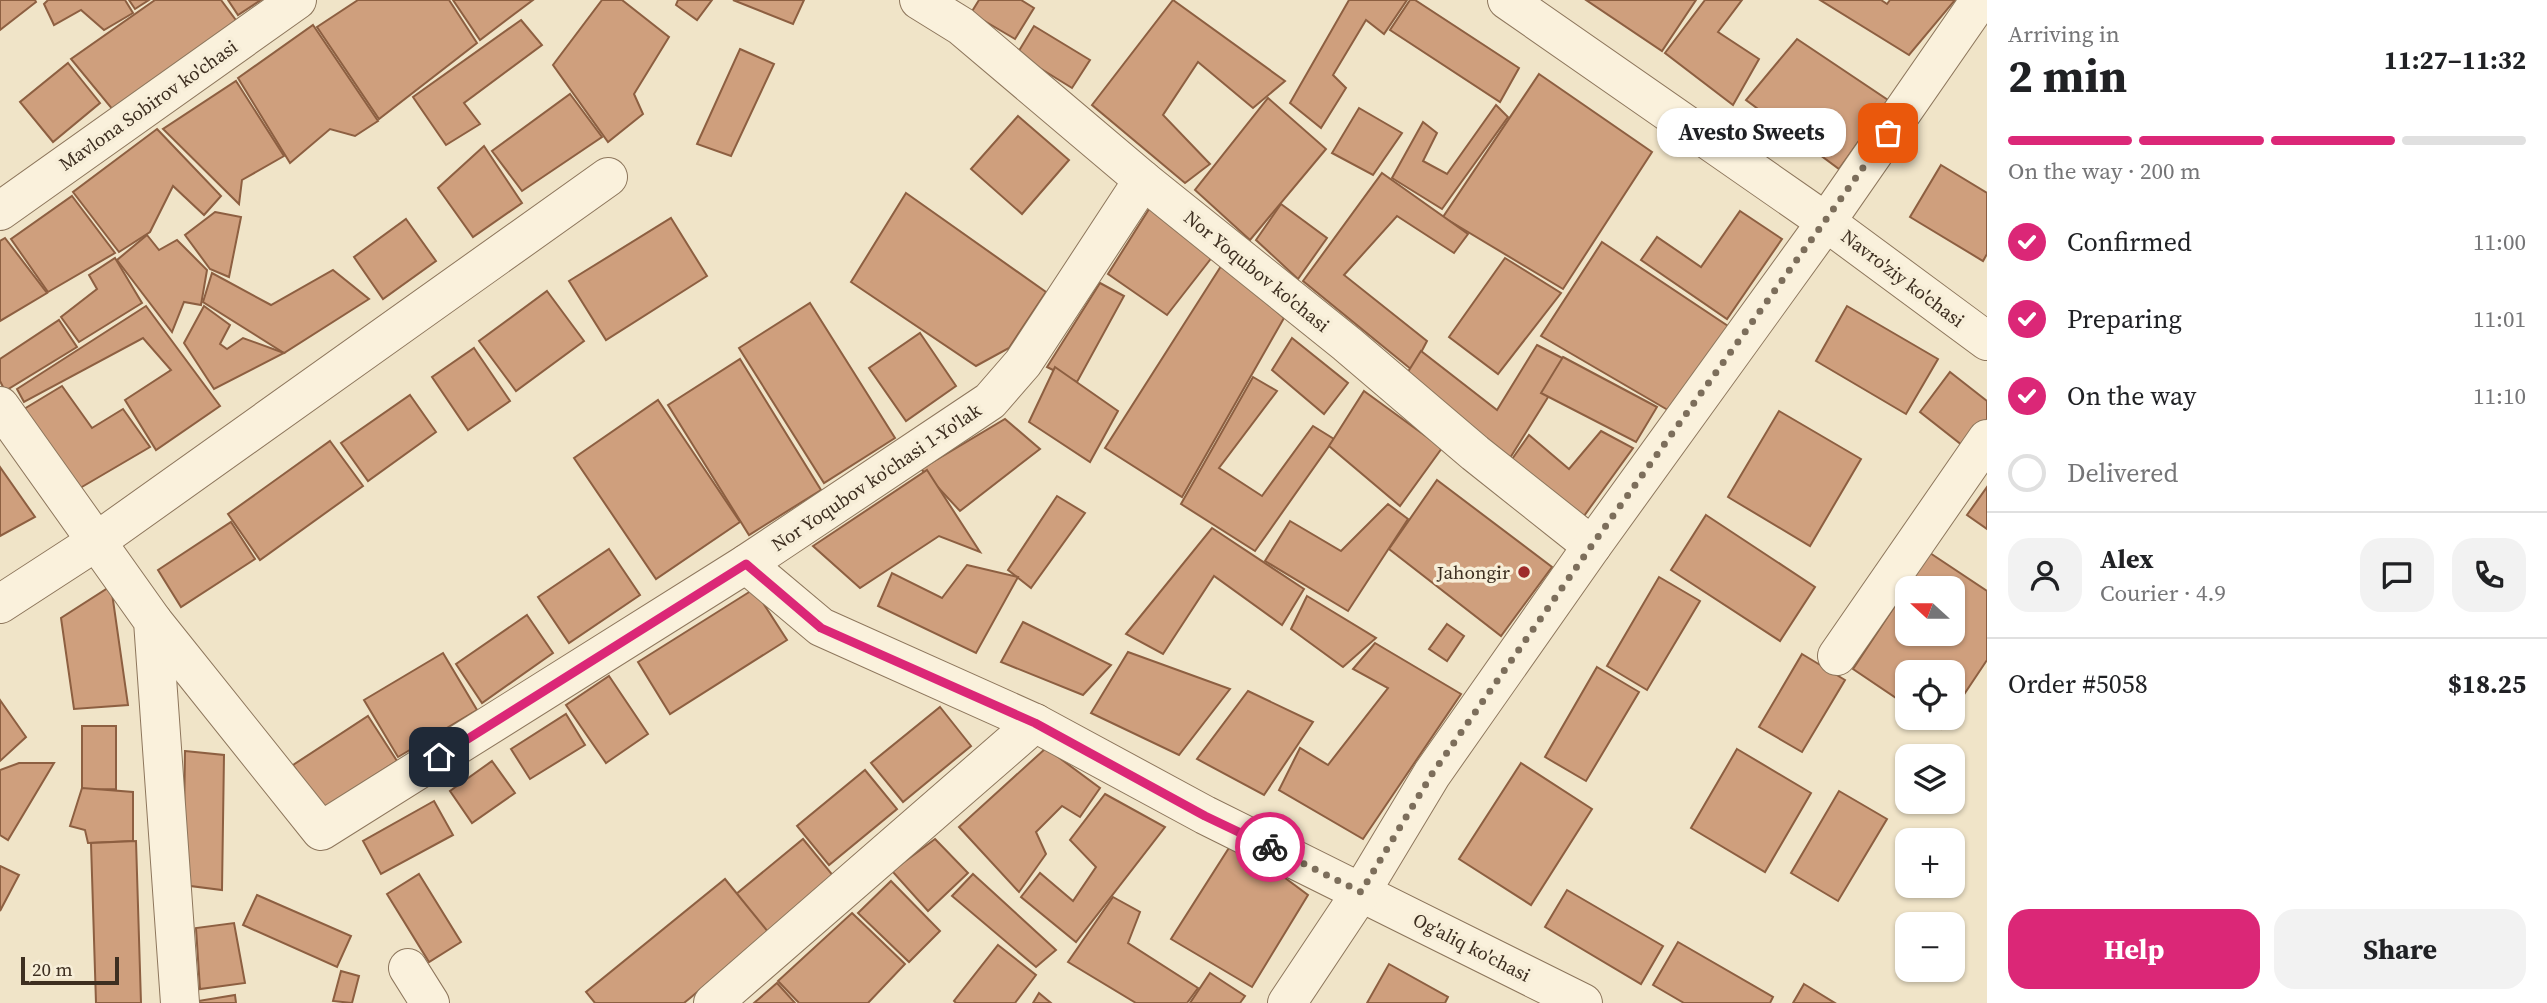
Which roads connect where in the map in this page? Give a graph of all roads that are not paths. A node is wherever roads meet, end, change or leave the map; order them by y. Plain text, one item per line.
1 (297, 0) edge
2 (919, 0) edge
3 (1507, 0) edge
4 (1980, 0) edge
5 (608, 177) dead end
6 (1143, 180) junction
7 (0, 211) edge
8 (1826, 222) junction
9 (1987, 341) edge
10 (0, 406) edge
11 (1987, 439) edge
12 (97, 541) junction
13 (1592, 545) junction
14 (746, 564) junction
15 (0, 604) edge
16 (153, 621) junction
17 (1837, 656) dead end
18 (1035, 723) junction
19 (1361, 892) junction
20 (408, 968) dead end
21 (180, 1003) edge
22 (430, 1003) edge
23 (713, 1003) edge
24 (1287, 1003) edge
25 (1583, 1003) edge

1 - 7 street, Mavlona Sobirov ko'chasi
2 - 6 street, Nor Yoqubov ko'chasi
3 - 8 street, Navro'ziy ko'chasi
4 - 8 street
5 - 12 street
6 - 13 street, Nor Yoqubov ko'chasi
6 - 14 street, Nor Yoqubov ko'chasi 1-Yo'lak
8 - 9 street, Navro'ziy ko'chasi
8 - 13 street
10 - 12 street
11 - 17 street
12 - 15 street
12 - 16 street
13 - 19 street
14 - 16 street, Nor Yoqubov ko'chasi 1-Yo'lak
14 - 18 street, Og'aliq ko'chasi
16 - 21 street
18 - 19 street, Og'aliq ko'chasi
18 - 23 street
19 - 24 street
19 - 25 street, Og'aliq ko'chasi
20 - 22 street

